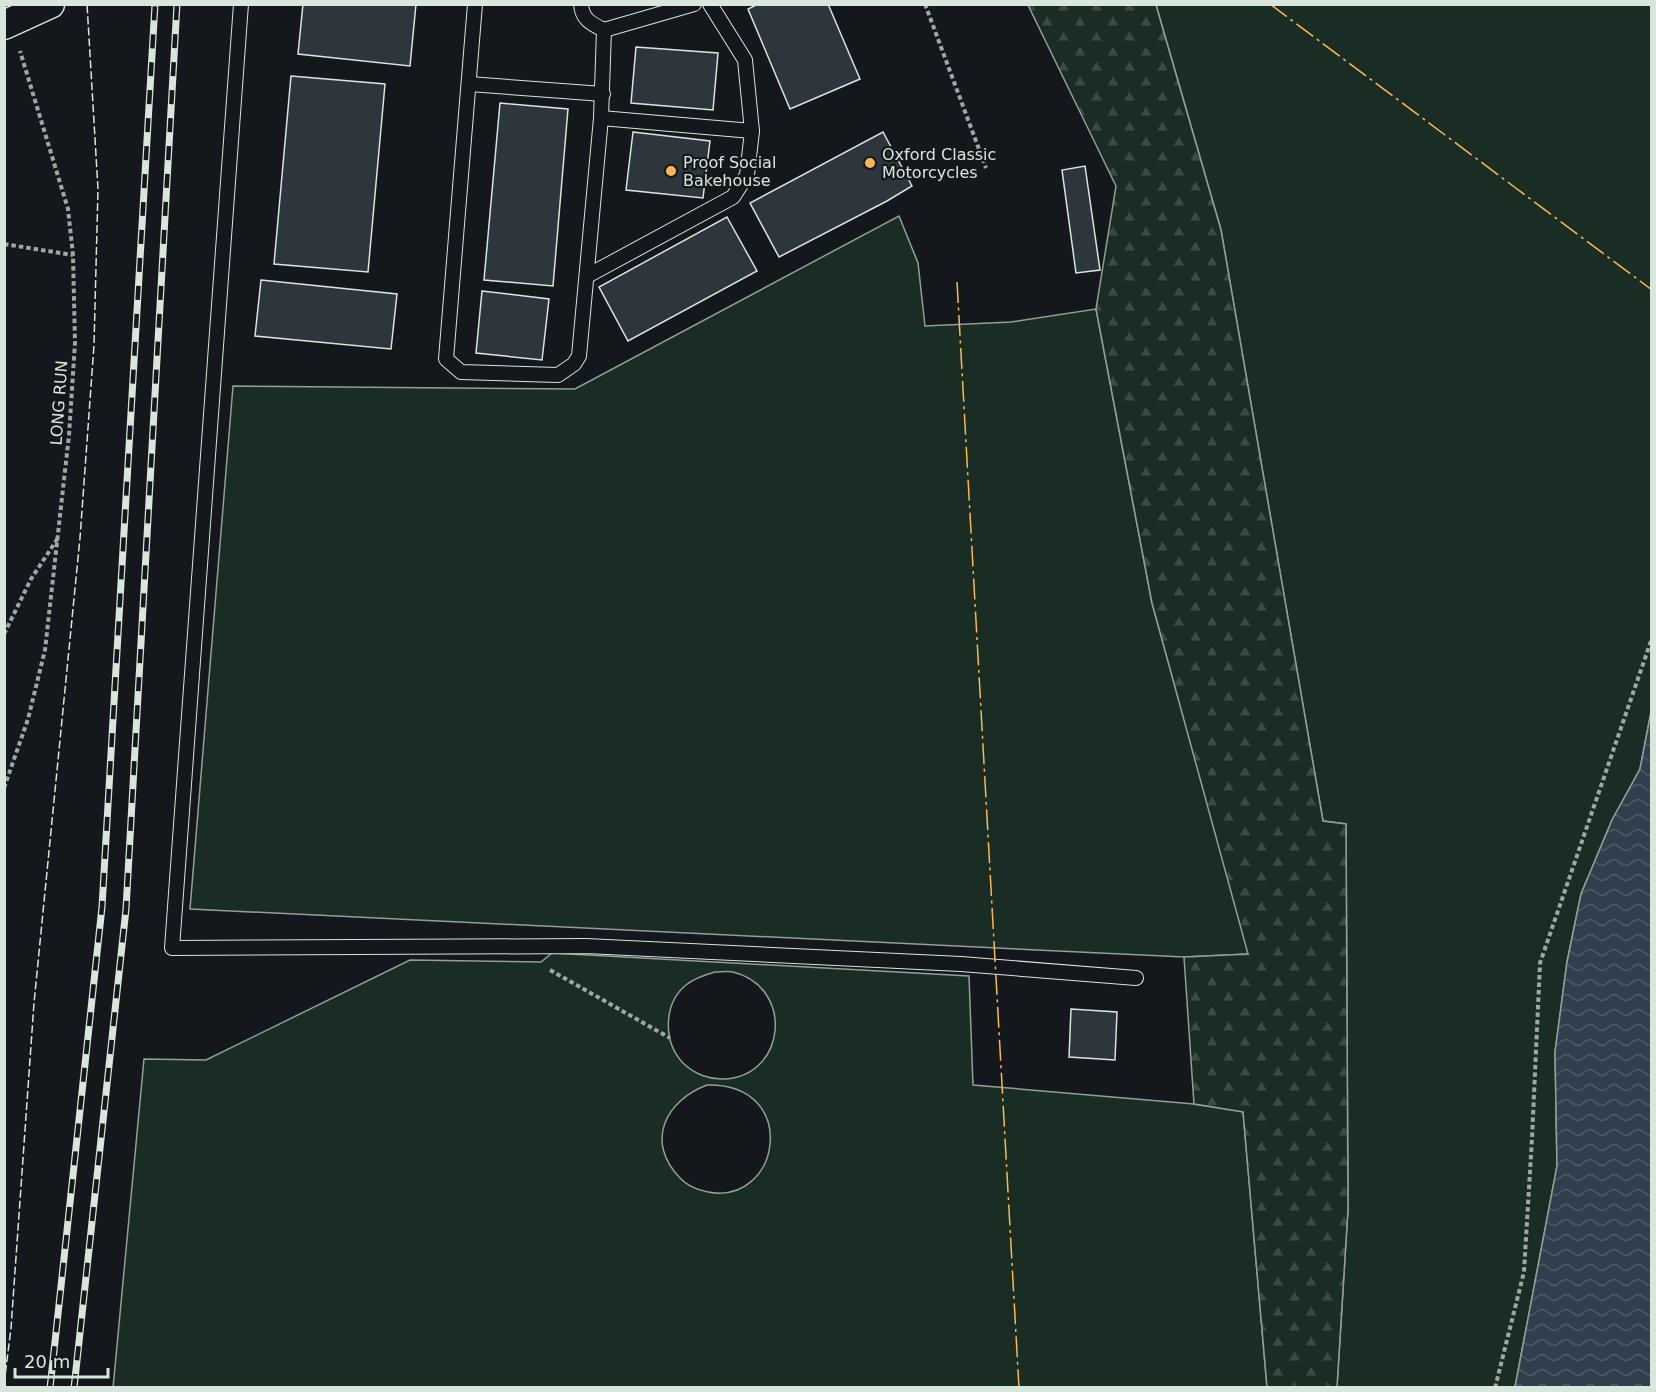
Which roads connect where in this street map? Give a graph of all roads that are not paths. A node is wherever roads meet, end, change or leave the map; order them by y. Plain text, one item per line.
1 (50, 4) edge
2 (242, 4) edge
3 (475, 4) edge
4 (581, 4) edge
5 (694, 4) edge
6 (710, 4) edge
7 (8, 23) edge
8 (604, 30) junction
9 (469, 84) junction
10 (603, 94) junction
11 (601, 118) junction
12 (752, 130) junction
13 (587, 276) junction
14 (1136, 978) dead end

1 - 7 street
2 - 14 lane
3 - 9 lane
4 - 8 lane
5 - 8 lane
6 - 12 lane
8 - 10 lane
9 - 10 lane
9 - 13 lane
10 - 11 lane
11 - 12 lane
11 - 13 lane
12 - 13 lane

